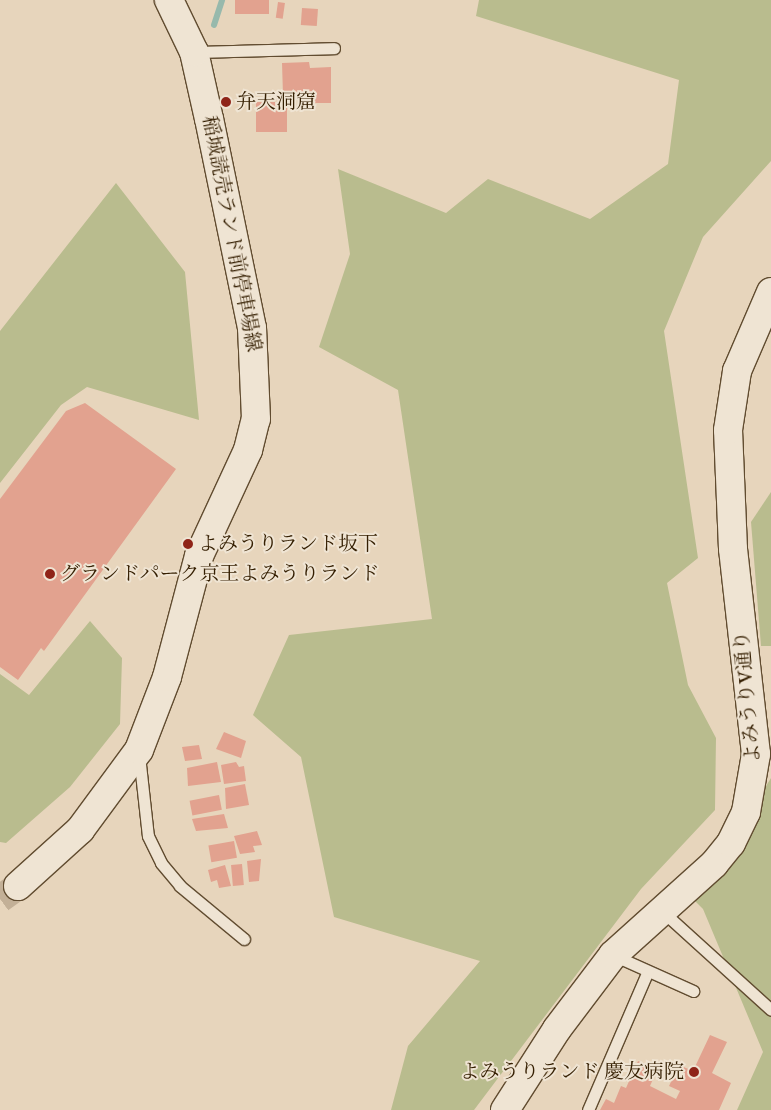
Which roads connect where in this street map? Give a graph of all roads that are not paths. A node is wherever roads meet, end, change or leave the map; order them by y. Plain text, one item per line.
1 (170, 0) edge
2 (334, 48) dead end
3 (194, 52) junction
4 (771, 292) edge
5 (139, 750) junction
6 (18, 886) tunnel mouth
7 (661, 910) junction
8 (244, 939) dead end
9 (613, 955) junction
10 (648, 971) junction
11 (693, 992) dead end
12 (771, 1010) edge
13 (505, 1110) edge
14 (588, 1110) edge

1 - 3 main road, 稲城読売ランド前停車場線
2 - 3 lane
3 - 5 main road, 稲城読売ランド前停車場線
4 - 7 main road, よみうりV通り
5 - 6 main road, 稲城読売ランド前停車場線
5 - 8 lane
7 - 9 main road, よみうりV通り
7 - 12 lane
9 - 10 lane
9 - 13 main road, よみうりV通り
10 - 11 lane
10 - 14 lane

